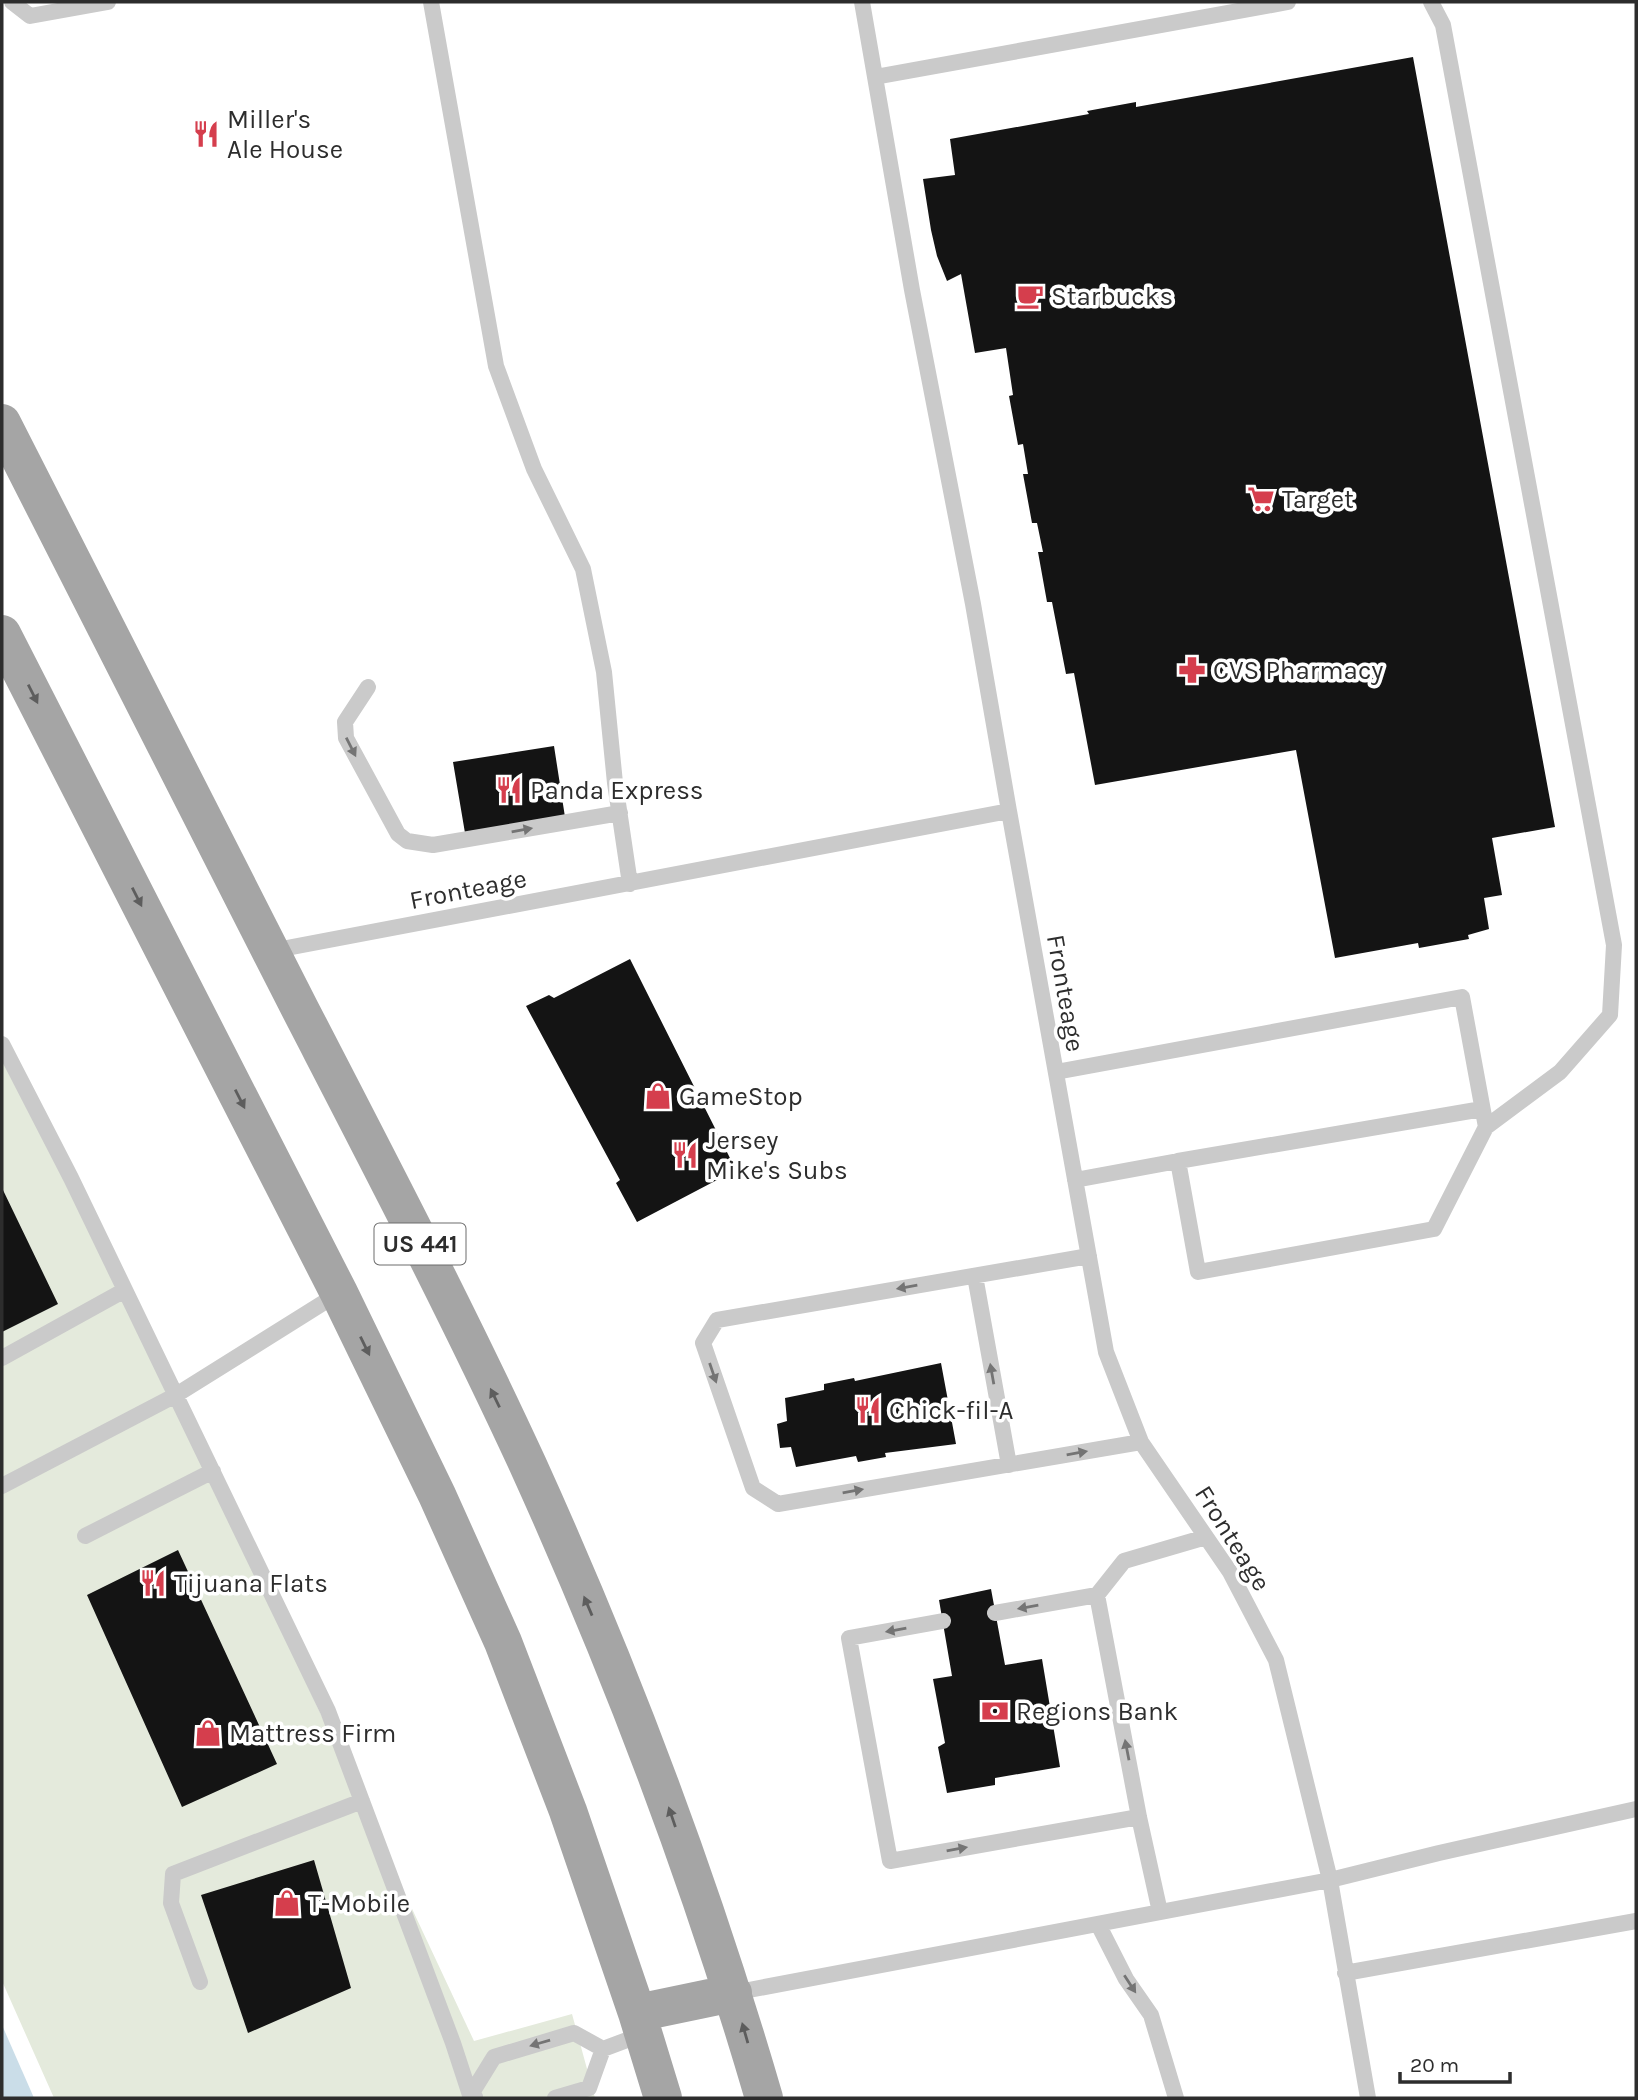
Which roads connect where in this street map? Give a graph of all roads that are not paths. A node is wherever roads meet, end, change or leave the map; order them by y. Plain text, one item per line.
1 (12, 2) edge
2 (108, 2) edge
3 (431, 2) edge
4 (862, 2) edge
5 (1288, 2) edge
6 (1431, 2) edge
7 (876, 77) junction
8 (2, 423) edge
9 (2, 634) edge
10 (368, 687) dead end
11 (1009, 811) junction
12 (620, 813) junction
13 (630, 884) junction
14 (271, 951) junction
15 (2, 1044) edge
16 (1056, 1072) junction
17 (1482, 1109) junction
18 (1486, 1127) junction
19 (1178, 1161) junction
20 (1075, 1180) junction
21 (1089, 1256) junction
22 (975, 1276) junction
23 (125, 1290) junction
24 (339, 1293) junction
25 (2, 1358) edge
26 (176, 1395) junction
27 (1141, 1442) junction
28 (1009, 1465) junction
29 (213, 1471) junction
30 (2, 1486) edge
31 (85, 1536) dead end
32 (1206, 1537) junction
33 (1097, 1595) junction
34 (995, 1613) dead end
35 (943, 1621) dead end
36 (362, 1801) junction
37 (1636, 1809) edge
38 (1139, 1817) junction
39 (1330, 1880) junction
40 (1160, 1912) junction
41 (1636, 1922) edge
42 (1098, 1924) junction
43 (1345, 1973) junction
44 (200, 1982) dead end
45 (733, 1993) junction
46 (640, 2023) junction
47 (603, 2049) junction
48 (473, 2097) edge
49 (555, 2098) edge
50 (663, 2098) edge
51 (764, 2098) edge
52 (1177, 2098) edge
53 (1368, 2098) edge

1 - 2 lane
3 - 12 lane
4 - 7 lane
5 - 7 lane
6 - 18 lane
7 - 11 lane
8 - 14 main road, US 441
9 -> 24 main road
10 -> 12 lane
11 - 13 lane, Fronteage
11 - 16 lane, Fronteage
12 - 13 lane
13 - 14 lane, Fronteage
45 -> 14 main road, US 441
15 - 23 lane
16 - 17 lane
16 - 20 lane, Fronteage
17 - 18 lane
17 - 19 lane
18 - 19 lane
19 - 20 lane
20 - 21 lane, Fronteage
21 - 22 lane
21 - 27 lane, Fronteage
28 -> 22 lane
22 -> 28 lane
23 - 25 lane
23 - 26 lane
24 - 26 lane
24 -> 46 main road
26 - 29 lane
26 - 30 lane
28 -> 27 lane
27 - 32 lane, Fronteage
29 - 31 lane
29 - 36 lane
32 - 33 lane
32 - 39 lane, Fronteage
33 -> 34 lane
38 -> 33 lane
35 -> 38 lane
36 - 44 lane
36 - 48 lane
37 - 39 lane
38 - 40 lane
39 - 40 lane
39 - 43 lane, Fronteage
40 - 42 lane
41 - 43 lane
42 - 45 lane
42 -> 52 lane
43 - 53 lane, Fronteage
45 - 46 main road
51 -> 45 main road, US 441
46 - 47 lane
46 - 50 main road
47 -> 48 lane
47 - 49 lane

